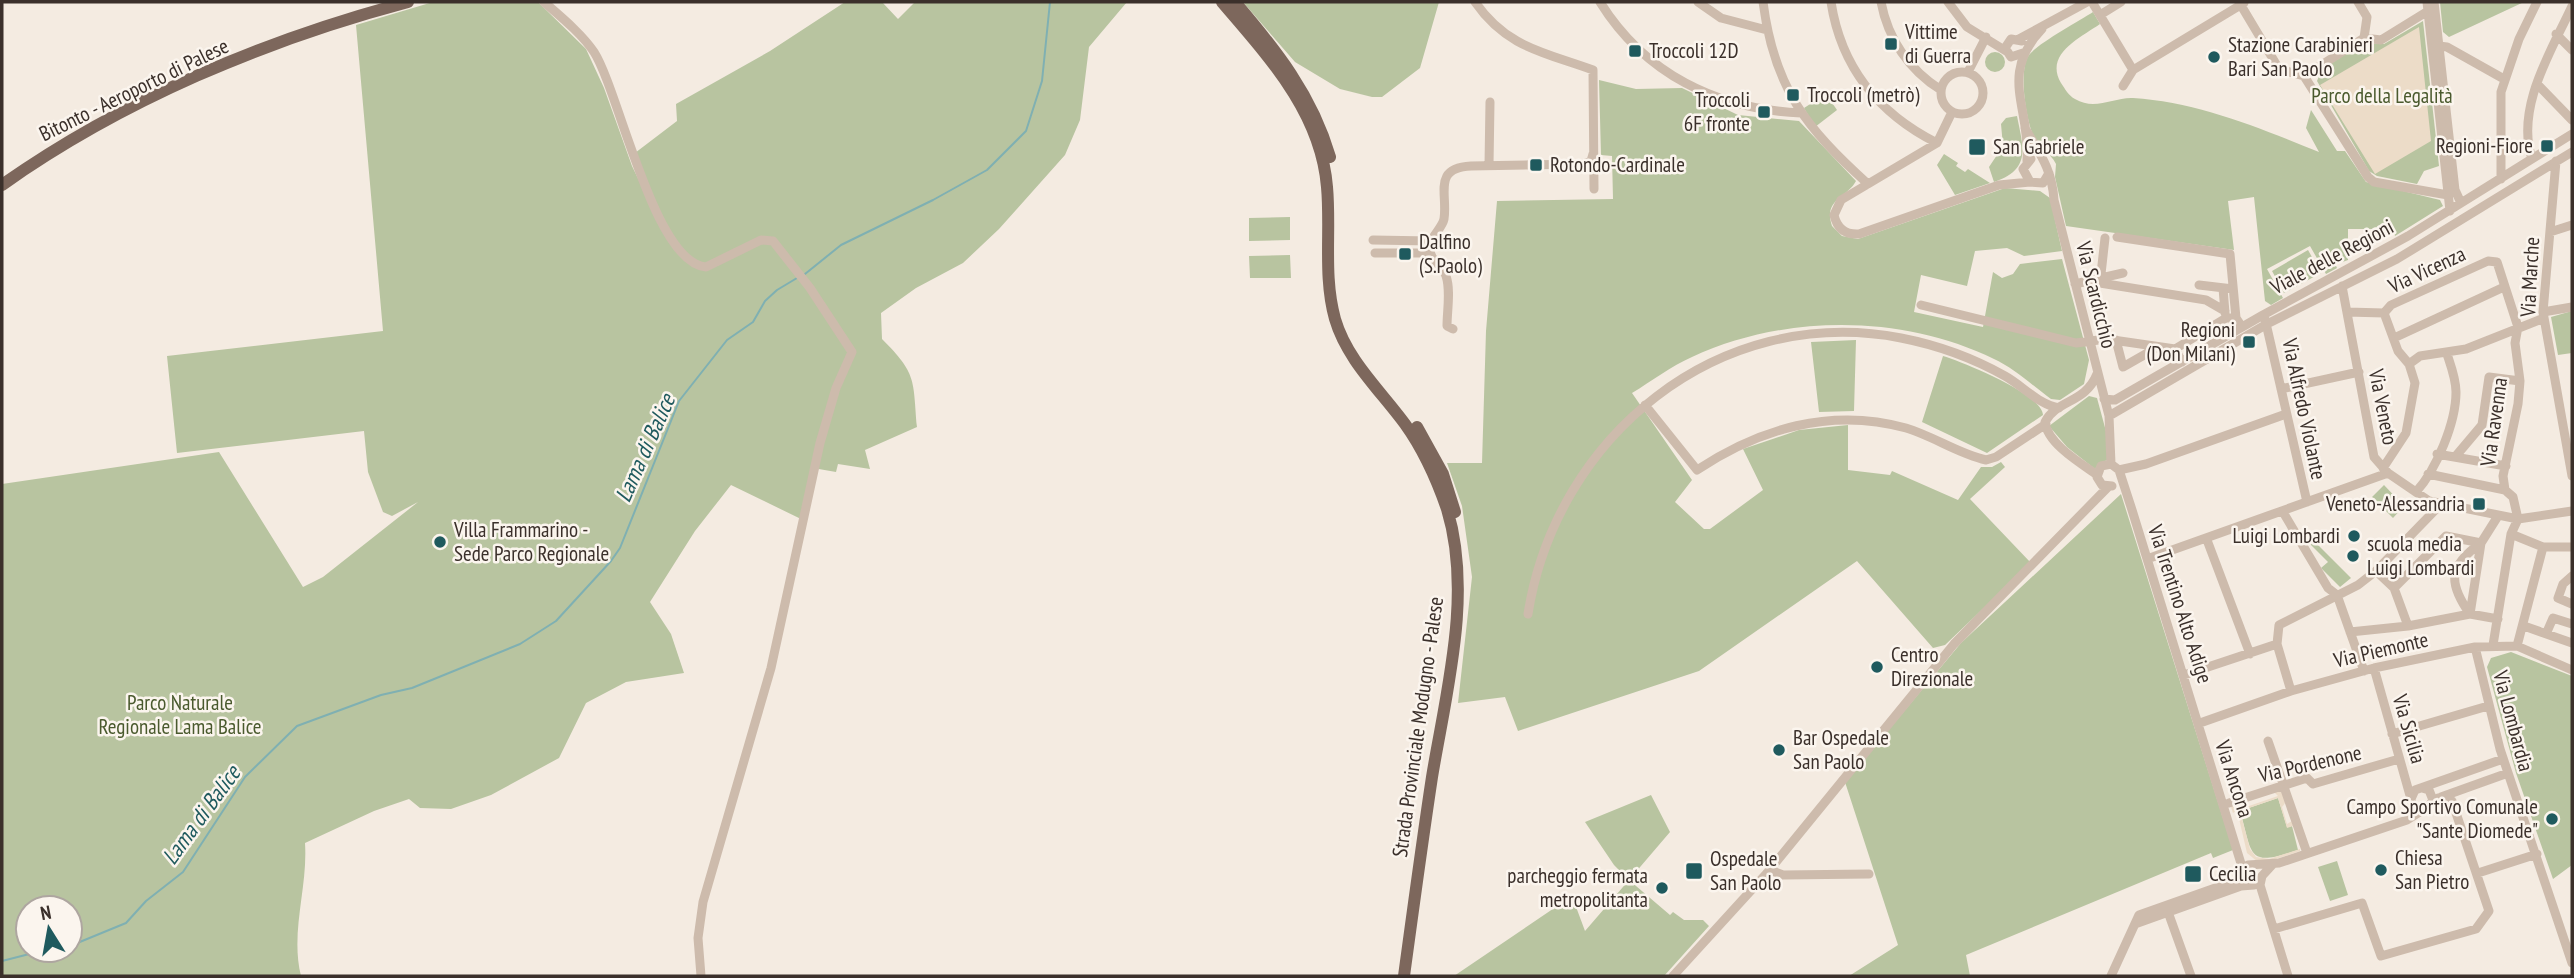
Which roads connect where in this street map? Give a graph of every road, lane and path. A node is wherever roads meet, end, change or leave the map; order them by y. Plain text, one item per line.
1 (544, 2) edge
2 (1222, 2) edge
3 (1235, 2) edge
4 (1475, 2) edge
5 (1600, 2) edge
6 (1698, 2) edge
7 (1763, 2) edge
8 (1831, 2) edge
9 (1881, 2) edge
10 (1948, 2) edge
11 (2090, 2) edge
12 (2121, 2) edge
13 (2358, 2) edge
14 (2434, 2) edge
15 (2537, 2) edge
16 (401, 3) edge
17 (2242, 3) edge
18 (2572, 6) edge
19 (2428, 7) edge
20 (2100, 15) junction
21 (2570, 19) edge
22 (1767, 30) junction
23 (2556, 34) junction
24 (1986, 37) junction
25 (2364, 38) junction
26 (2022, 46) junction
27 (2439, 46) junction
28 (2572, 50) edge
29 (2007, 53) junction
30 (2133, 70) junction
31 (1968, 72) junction
32 (2304, 76) junction
33 (2504, 79) junction
34 (2019, 82) junction
35 (2537, 84) junction
36 (2123, 86) dead end
37 (1941, 90) junction
38 (1490, 102) dead end
39 (1952, 112) junction
40 (1801, 113) junction
41 (2572, 120) edge
42 (2025, 128) junction
43 (2572, 134) edge
44 (2446, 142) junction
45 (1937, 143) junction
46 (2572, 152) edge
47 (1593, 154) junction
48 (2447, 157) junction
49 (2532, 159) junction
50 (2044, 160) junction
51 (2556, 162) junction
52 (2026, 163) junction
53 (1489, 165) junction
54 (2049, 173) junction
55 (2501, 178) junction
56 (2034, 183) junction
57 (1868, 184) junction
58 (2, 185) edge
59 (1999, 185) junction
60 (1594, 189) dead end
61 (2448, 195) junction
62 (2054, 200) junction
63 (2461, 203) junction
64 (2450, 211) junction
65 (2572, 225) edge
66 (2418, 230) junction
67 (2550, 232) junction
68 (2408, 236) junction
69 (2117, 237) dead end
70 (2105, 238) dead end
71 (1373, 240) dead end
72 (1432, 241) junction
73 (2424, 242) junction
74 (2415, 248) junction
75 (1375, 253) dead end
76 (1430, 253) junction
77 (2123, 273) dead end
78 (2099, 279) junction
79 (2075, 284) junction
80 (2199, 285) dead end
81 (2342, 286) junction
82 (2504, 287) junction
83 (2228, 288) junction
84 (1920, 305) dead end
85 (2572, 307) edge
86 (2347, 312) junction
87 (2384, 313) junction
88 (2543, 315) junction
89 (2229, 316) junction
90 (2265, 319) junction
91 (2242, 327) junction
92 (2518, 327) junction
93 (1453, 329) dead end
94 (2394, 338) junction
95 (2116, 341) junction
96 (2090, 343) junction
97 (2158, 347) junction
98 (2175, 349) junction
99 (2447, 354) junction
100 (2182, 362) junction
101 (2409, 364) junction
102 (2098, 372) junction
103 (2358, 372) junction
104 (2520, 382) junction
105 (2281, 389) junction
106 (2087, 393) junction
107 (2104, 399) junction
108 (1645, 405) junction
109 (2286, 414) junction
110 (2047, 415) junction
111 (2109, 416) junction
112 (2437, 454) junction
113 (2455, 457) junction
114 (2506, 466) junction
115 (2385, 470) junction
116 (2428, 474) junction
117 (2115, 476) junction
118 (2572, 476) edge
119 (2097, 477) junction
120 (2505, 490) junction
121 (2416, 492) junction
122 (2096, 502) junction
123 (2306, 502) junction
124 (2441, 504) junction
125 (2283, 512) junction
126 (2572, 512) edge
127 (2498, 516) junction
128 (2518, 519) junction
129 (2511, 534) junction
130 (2207, 540) junction
131 (2481, 543) junction
132 (2543, 547) junction
133 (2572, 547) edge
134 (2147, 559) junction
135 (2376, 571) junction
136 (2572, 576) edge
137 (2393, 588) junction
138 (2337, 595) junction
139 (2572, 604) edge
140 (1528, 614) dead end
141 (2470, 614) junction
142 (2498, 619) junction
143 (2572, 625) edge
144 (2407, 626) junction
145 (2524, 626) junction
146 (2350, 632) junction
147 (2546, 634) junction
148 (2572, 641) edge
149 (2277, 645) junction
150 (2493, 645) junction
151 (2517, 646) junction
152 (2475, 647) junction
153 (2250, 653) junction
154 (2374, 668) junction
155 (2572, 670) edge
156 (2364, 671) junction
157 (2184, 675) junction
158 (2291, 691) junction
159 (2488, 706) junction
160 (2200, 723) junction
161 (2392, 734) junction
162 (2268, 741) dead end
163 (2399, 759) junction
164 (2503, 759) junction
165 (2508, 773) junction
166 (2405, 783) junction
167 (2284, 785) junction
168 (2421, 788) junction
169 (2435, 799) junction
170 (2229, 803) junction
171 (2412, 803) junction
172 (2423, 810) junction
173 (2407, 820) junction
174 (2307, 853) junction
175 (2537, 854) junction
176 (2273, 864) junction
177 (2248, 868) junction
178 (1770, 870) junction
179 (2478, 873) junction
180 (1869, 874) dead end
181 (2262, 878) junction
182 (2247, 884) junction
183 (2168, 912) junction
184 (2136, 924) junction
185 (2274, 929) junction
186 (2572, 964) edge
187 (701, 976) edge
188 (1404, 976) edge
189 (1410, 976) edge
190 (1673, 976) edge
191 (2112, 976) edge
192 (2191, 976) edge
193 (2286, 976) edge

1 - 187 street
2 - 188 main road, Strada Provinciale Modugno - Palese
3 - 189 main road, Strada Provinciale Modugno - Palese
4 - 47 street
5 - 40 street
6 - 22 street
7 - 22 street
8 - 45 street
9 - 37 street
10 - 24 street
11 - 20 street
11 - 26 street
12 - 20 street
13 - 25 street
14 - 27 street
15 - 33 street
16 - 58 main road, Bitonto - Aeroporto di Palese
17 - 30 street
17 - 32 street
18 - 21 street
19 - 25 street
19 - 44 street
20 - 30 street
21 - 23 street
22 - 40 street
23 - 28 street
23 - 35 street
24 - 29 street
24 - 31 street
25 - 32 street
26 - 29 street
26 - 29 street
26 - 34 street
27 - 33 street
27 - 44 street
29 - 34 street
30 - 36 street
31 - 37 street
31 - 39 street
32 - 61 street
33 - 55 street
34 - 42 street
35 - 41 street
35 - 49 street
37 - 39 street
38 - 53 street
39 - 45 street
40 - 57 street
42 - 50 street
42 - 52 street
43 - 49 street, Viale delle Regioni
44 - 48 street
45 - 57 street
46 - 51 street, Viale delle Regioni
47 - 53 street
47 - 60 street
48 - 61 street
48 - 63 street
49 - 55 street, Viale delle Regioni
50 - 52 street
50 - 54 street
51 - 67 street, Via Marche
51 - 73 street, Viale delle Regioni
52 - 56 street
52 - 59 street
53 - 72 street
54 - 56 street
54 - 62 street, Via Scardicchio
55 - 63 street, Viale delle Regioni
56 - 59 street
56 - 62 street, Via Scardicchio
57 - 59 street
61 - 64 street
62 - 79 street, Via Scardicchio
63 - 64 street, Viale delle Regioni
64 - 66 street, Viale delle Regioni
65 - 67 street
66 - 68 street, Viale delle Regioni
66 - 73 street
67 - 88 street, Via Marche
68 - 74 street
68 - 90 street, Viale delle Regioni
69 - 83 street
70 - 78 street
71 - 72 street
72 - 76 street
73 - 74 street, Viale delle Regioni
74 - 81 street, Viale delle Regioni
75 - 76 street
76 - 93 street
77 - 78 street
78 - 79 street
78 - 89 street
79 - 96 street, Via Scardicchio
80 - 83 street
81 - 86 street, Via Veneto
81 - 90 street, Viale delle Regioni
82 - 87 street, Via Vicenza
82 - 92 street, Via Vicenza
82 - 94 street
83 - 89 street
84 - 96 street
85 - 88 street
86 - 87 street, Via Vicenza
86 - 103 street, Via Veneto
87 - 94 street
88 - 92 street
88 - 118 street, Via Marche
89 - 91 street
89 - 98 street
90 - 91 street, Viale delle Regioni
90 - 105 street, Via Alfredo Violante
90 - 111 street, Viale delle Regioni
91 - 100 street, Viale delle Regioni
92 - 99 street
92 - 104 street, Via Ravenna
94 - 101 street
95 - 96 street
95 - 97 street
95 - 97 street
96 - 102 street, Via Scardicchio
97 - 98 street
98 - 100 street
99 - 101 street
99 - 112 street
100 - 107 street, Viale delle Regioni
101 - 115 street
102 - 106 street
102 - 107 street, Via Scardicchio
103 - 105 street
103 - 115 street, Via Veneto
104 - 113 street
104 - 114 street, Via Ravenna
105 - 109 street, Via Alfredo Violante
106 - 107 street
106 - 110 street
107 - 111 street
108 - 110 street
108 - 110 street
108 - 140 street
109 - 117 street
109 - 123 street, Via Alfredo Violante
110 - 119 street, Via Trentino Alto Adige
111 - 117 street
112 - 113 street
112 - 116 street
113 - 114 street
114 - 120 street, Via Ravenna
115 - 121 street, Via Veneto
115 - 123 street
116 - 120 street
116 - 121 street
117 - 119 street, Via Trentino Alto Adige
117 - 119 street
117 - 122 street
117 - 134 street, Via Trentino Alto Adige
119 - 122 street
120 - 128 street, Via Ravenna
121 - 124 street, Via Veneto
122 - 178 street
123 - 125 street
124 - 127 street, Via Veneto
124 - 135 street
125 - 130 street
125 - 138 street
126 - 128 street, Via Veneto
127 - 128 street, Via Veneto
127 - 131 street
128 - 129 street
129 - 132 street
129 - 142 street
130 - 134 street
130 - 153 street
131 - 137 street
131 - 141 street
131 - 141 street
132 - 133 street
132 - 145 street
134 - 157 street, Via Trentino Alto Adige
135 - 137 street
135 - 138 street
136 - 139 street
137 - 144 street
138 - 146 street
138 - 149 street
141 - 142 street
141 - 144 street, Via Piemonte
142 - 150 street
143 - 147 street
144 - 146 street, Via Piemonte
145 - 147 street
145 - 151 street
146 - 156 street
147 - 148 street
149 - 153 street
149 - 158 street
150 - 151 street, Via Piemonte
150 - 152 street, Via Piemonte
151 - 155 street, Via Piemonte
152 - 154 street, Via Piemonte
152 - 159 street, Via Lombardia
153 - 157 street
154 - 156 street, Via Piemonte
154 - 161 street, Via Sicilia
156 - 158 street, Via Piemonte
157 - 160 street, Via Trentino Alto Adige
158 - 160 street, Via Piemonte
159 - 161 street
159 - 164 street, Via Lombardia
160 - 170 street, Via Ancona
160 - 177 street, Via Ancona
161 - 163 street, Via Sicilia
162 - 167 street
163 - 166 street, Via Sicilia
163 - 167 street, Via Pordenone
164 - 165 street, Via Lombardia
164 - 168 street
165 - 169 street
165 - 175 street, Via Lombardia
166 - 168 street
166 - 171 street, Via Sicilia
167 - 170 street, Via Pordenone
167 - 174 street
168 - 169 street
168 - 171 street
169 - 172 street
169 - 179 street
170 - 177 street, Via Ancona
171 - 172 street
171 - 173 street
172 - 173 street
173 - 174 street
174 - 176 street
175 - 179 street
175 - 186 street, Via Lombardia
176 - 177 street
176 - 181 street
177 - 181 street
177 - 182 street
177 - 184 street
178 - 180 street
178 - 190 street
179 - 185 street
181 - 182 street
181 - 185 street
182 - 183 street
182 - 193 street
183 - 184 street
183 - 192 street
184 - 191 street
185 - 193 street

